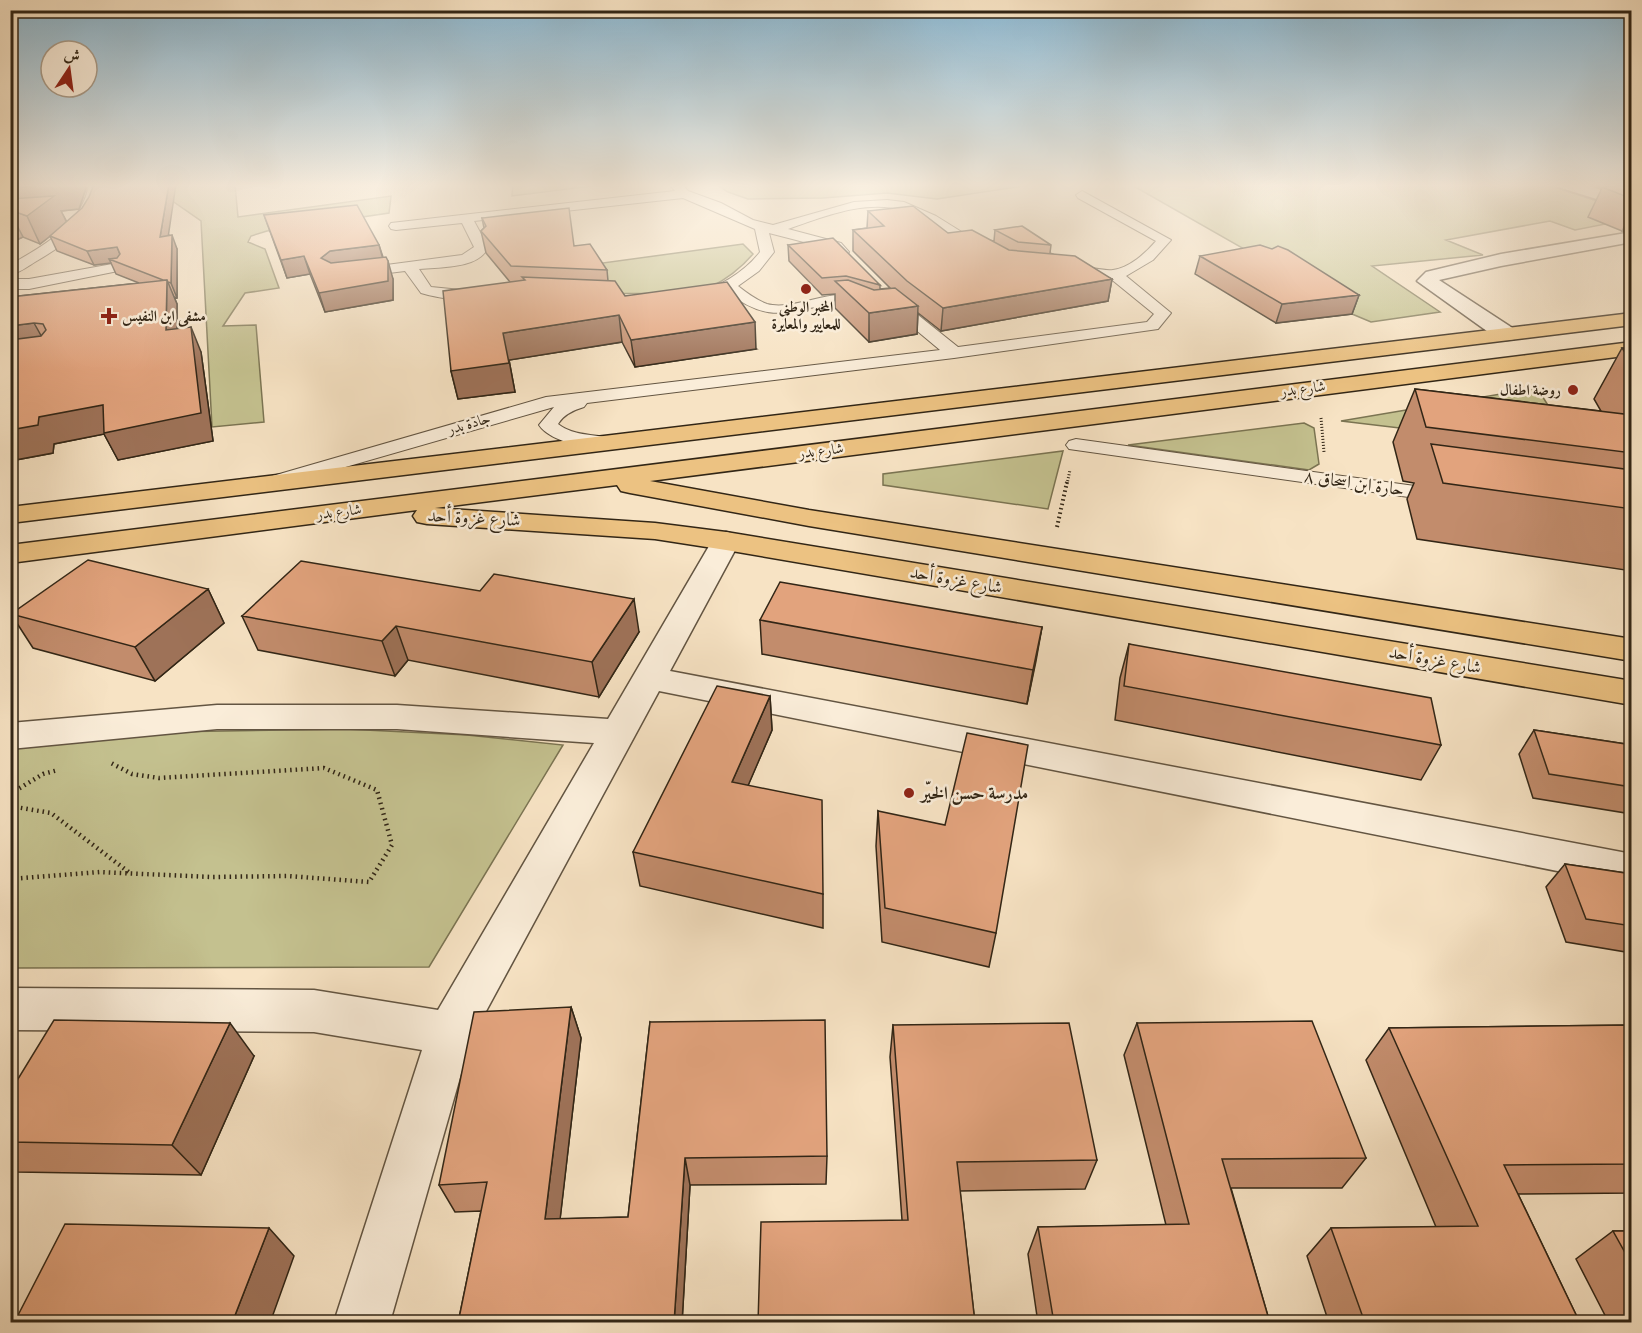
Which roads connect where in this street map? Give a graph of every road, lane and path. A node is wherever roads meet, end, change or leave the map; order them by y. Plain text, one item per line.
1 (49, 246) edge
2 (481, 246) edge
3 (767, 246) edge
4 (836, 246) edge
5 (977, 246) edge
6 (1160, 246) edge
7 (1580, 246) edge
8 (993, 255) edge
9 (851, 261) edge
10 (409, 266) junction
11 (118, 267) edge
12 (1054, 269) edge
13 (10, 271) edge
14 (346, 274) edge
15 (1115, 275) junction
16 (10, 284) edge
17 (728, 286) junction
18 (882, 292) edge
19 (495, 296) edge
20 (686, 301) edge
21 (898, 308) junction
22 (1632, 319) edge
23 (1506, 334) junction
24 (1632, 348) edge
25 (954, 353) junction
26 (595, 396) junction
27 (1320, 411) dead end
28 (610, 443) junction
29 (1076, 445) joint
30 (791, 454) junction
31 (480, 458) junction
32 (593, 480) junction
33 (1327, 480) junction
34 (266, 484) junction
35 (1467, 499) edge
36 (10, 515) edge
37 (1060, 515) dead end
38 (809, 518) junction
39 (275, 520) junction
40 (655, 531) junction
41 (726, 541) junction
42 (10, 554) edge
43 (1632, 650) edge
44 (649, 678) junction
45 (1632, 693) edge
46 (618, 732) junction
47 (10, 736) edge
48 (100, 758) dead end
49 (66, 767) dead end
50 (10, 794) edge
51 (10, 806) edge
52 (1632, 870) edge
53 (131, 874) junction
54 (10, 879) edge
55 (10, 1009) edge
56 (450, 1033) junction
57 (362, 1323) edge

1 - 13 lane
2 - 10 lane
3 - 17 lane
4 - 9 lane
5 - 8 lane
6 - 15 lane
7 - 23 street
10 - 14 lane
10 - 19 lane
11 - 16 lane
12 - 15 lane
15 - 25 lane, جادة بدر
17 - 20 lane
17 - 21 lane
18 - 21 lane
21 - 25 lane
22 - 23 main road, شارع بدر
23 - 28 main road, شارع بدر
24 - 30 main road, شارع بدر
25 - 26 lane, جادة بدر
26 - 28 lane
26 - 34 lane, جادة بدر
27 - 33 path
28 - 31 main road, شارع بدر
28 - 32 main road
29 - 33 lane, حارة ابن اسحاق ٨
29 - 37 path
30 - 32 main road, شارع بدر
30 - 38 main road
31 - 32 main road, شارع غزوة أحد
31 - 34 main road, شارع بدر
32 - 38 main road, شارع غزوة أحد
32 - 39 main road, شارع بدر
32 - 40 main road
33 - 35 lane, حارة ابن اسحاق ٨
34 - 36 main road, شارع بدر
38 - 43 main road, شارع غزوة أحد
39 - 40 main road, شارع غزوة أحد
39 - 42 main road, شارع بدر
40 - 41 main road, شارع غزوة أحد
41 - 44 street
41 - 45 main road, شارع غزوة أحد
44 - 46 street
44 - 52 street
46 - 47 street
46 - 56 street
48 - 53 path
49 - 50 path
51 - 53 path
53 - 54 path
55 - 56 street
56 - 57 street

